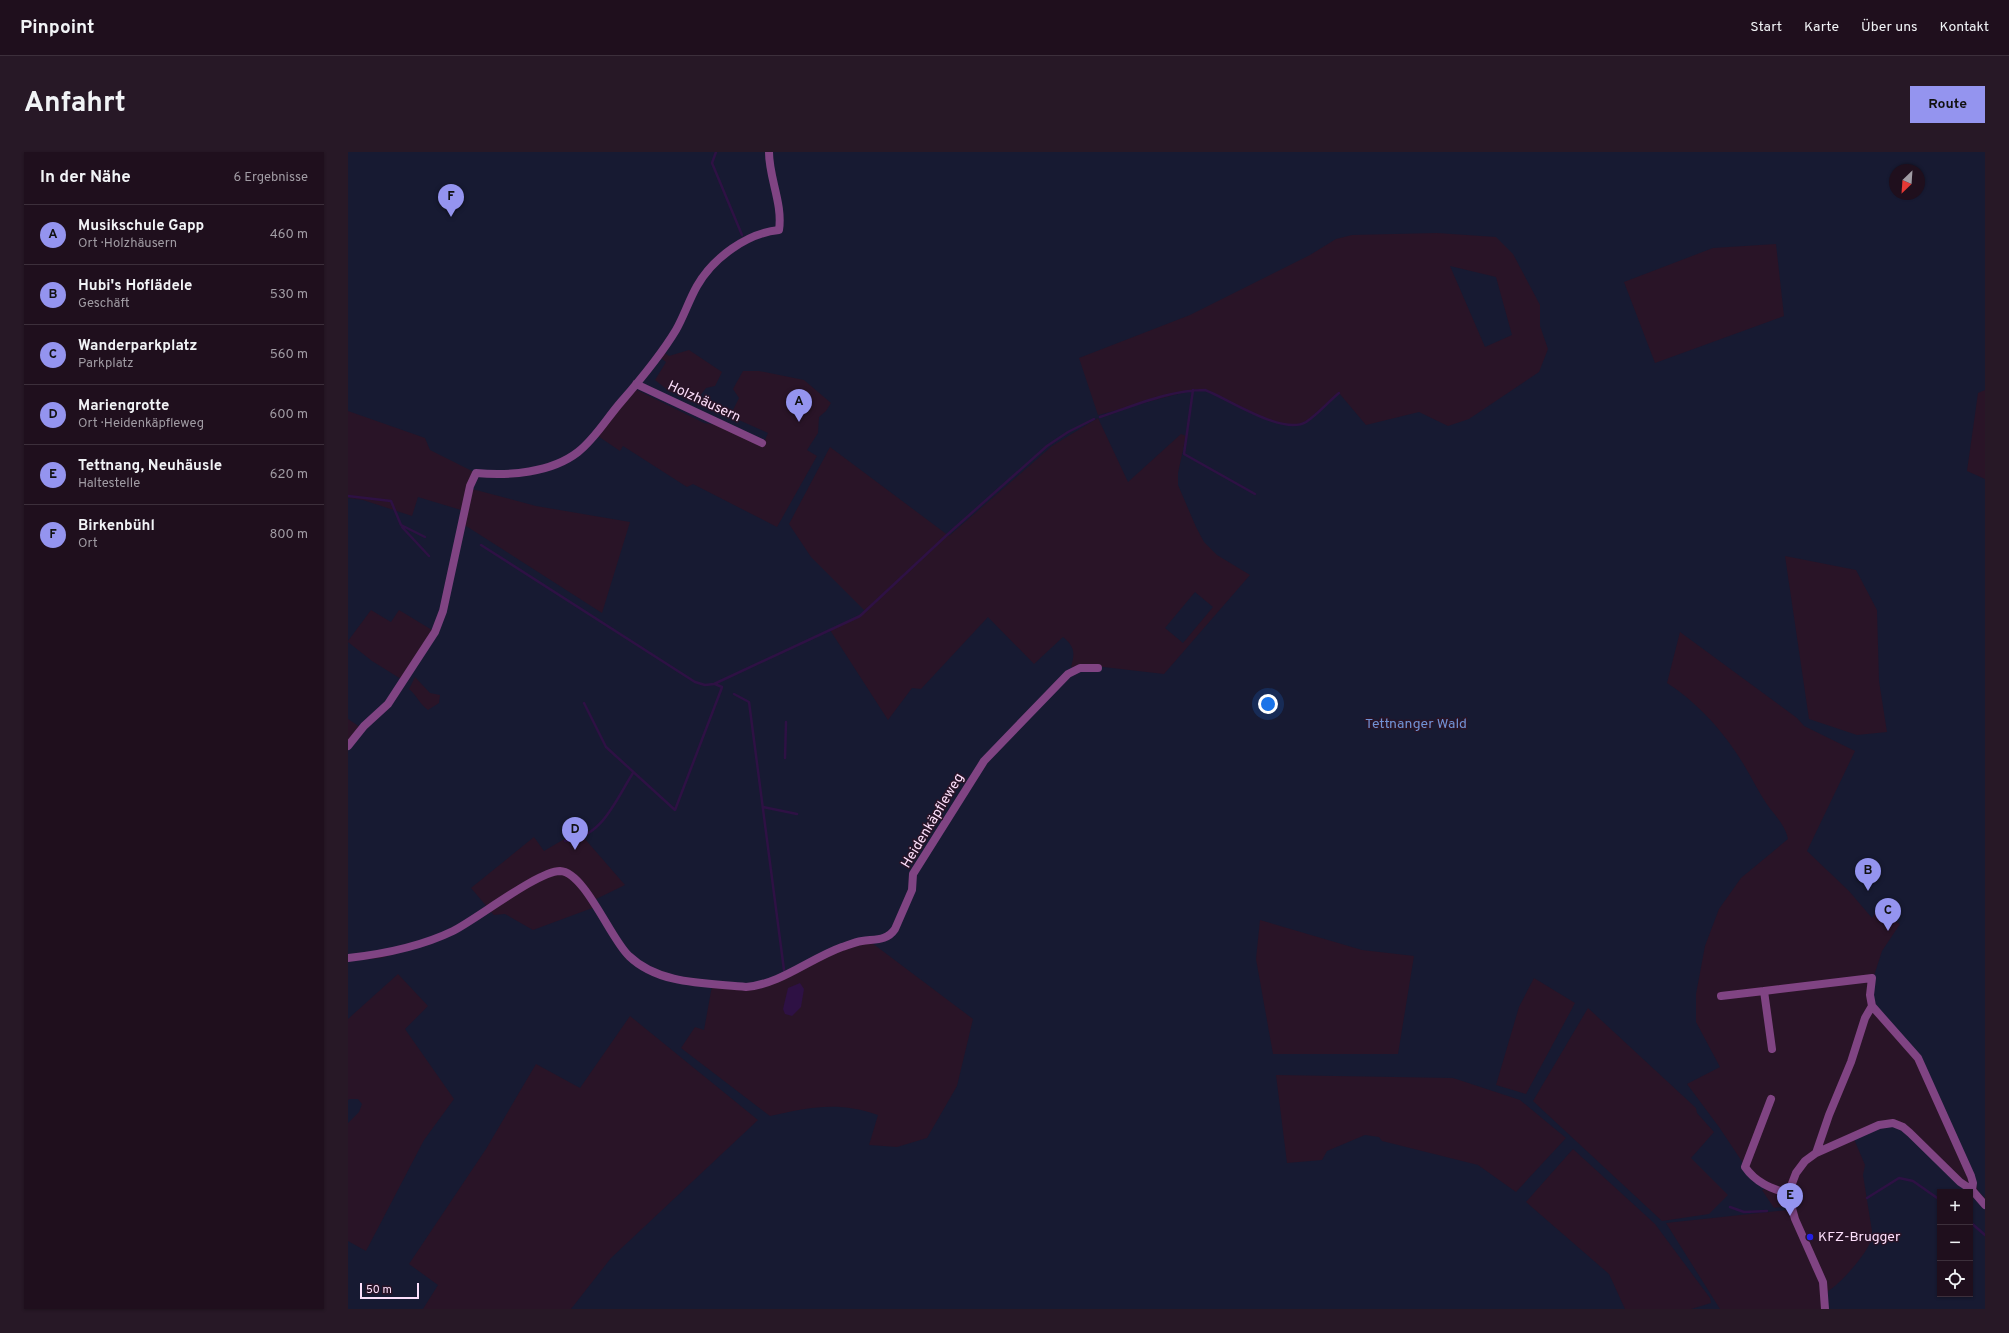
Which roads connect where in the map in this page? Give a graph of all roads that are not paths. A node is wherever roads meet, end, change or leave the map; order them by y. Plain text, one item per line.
1 (769, 152) edge
2 (636, 384) junction
3 (762, 443) dead end
4 (1098, 668) dead end
5 (348, 746) edge
6 (348, 958) edge
7 (1764, 991) junction
8 (1721, 996) dead end
9 (1872, 1006) junction
10 (1772, 1049) dead end
11 (1771, 1099) dead end
12 (1816, 1153) junction
13 (1971, 1189) edge
14 (1972, 1189) edge
15 (1973, 1191) edge
16 (1788, 1194) junction
17 (1985, 1205) edge
18 (1825, 1309) edge

1 - 2 street
2 - 3 street, Holzhäusern
2 - 5 street
4 - 6 street, Heidenkäpfleweg
7 - 8 street
7 - 9 street
7 - 10 street
9 - 12 street
9 - 14 street
11 - 16 street
12 - 13 street
12 - 16 street
15 - 17 street
16 - 18 street

